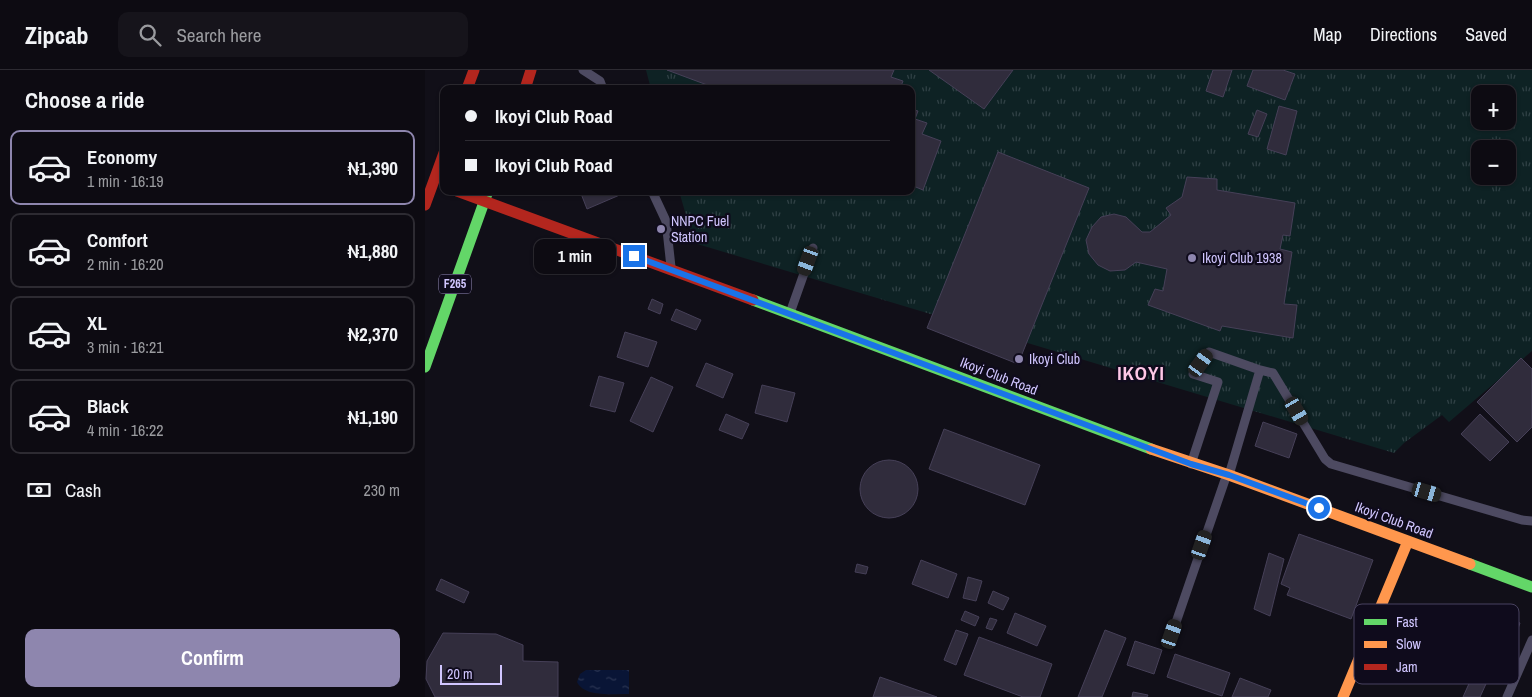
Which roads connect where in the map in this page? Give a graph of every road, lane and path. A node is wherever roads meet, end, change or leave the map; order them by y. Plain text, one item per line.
1 (474, 70) edge
2 (531, 70) edge
3 (583, 70) edge
4 (468, 85) edge
5 (526, 85) edge
6 (602, 85) edge
7 (438, 185) edge
8 (654, 195) edge
9 (486, 196) edge
10 (425, 205) edge
11 (813, 248) dead end
12 (672, 270) junction
13 (790, 313) junction
14 (425, 367) edge
15 (1260, 370) junction
16 (1191, 464) junction
17 (1228, 474) junction
18 (1532, 521) edge
19 (1408, 541) junction
20 (1532, 587) edge
21 (1382, 604) edge
22 (1172, 634) dead end
23 (1532, 640) edge
24 (1519, 670) edge
25 (1354, 671) edge
26 (1513, 684) edge
27 (1343, 697) edge
28 (1507, 697) edge

1 - 4 main road
2 - 5 main road
3 - 6 lane
7 - 10 main road
8 - 12 lane
9 - 12 main road, Ikoyi Club Road
9 - 14 main road, F265
11 - 13 lane
12 - 13 main road, Ikoyi Club Road
13 - 16 main road, Ikoyi Club Road
15 - 16 lane
15 - 17 lane
15 - 18 lane
16 - 17 main road, Ikoyi Club Road
17 - 19 main road, Ikoyi Club Road
17 - 22 lane
19 - 20 main road, Ikoyi Club Road
19 - 21 main road
23 - 24 lane
25 - 27 main road
26 - 28 lane

